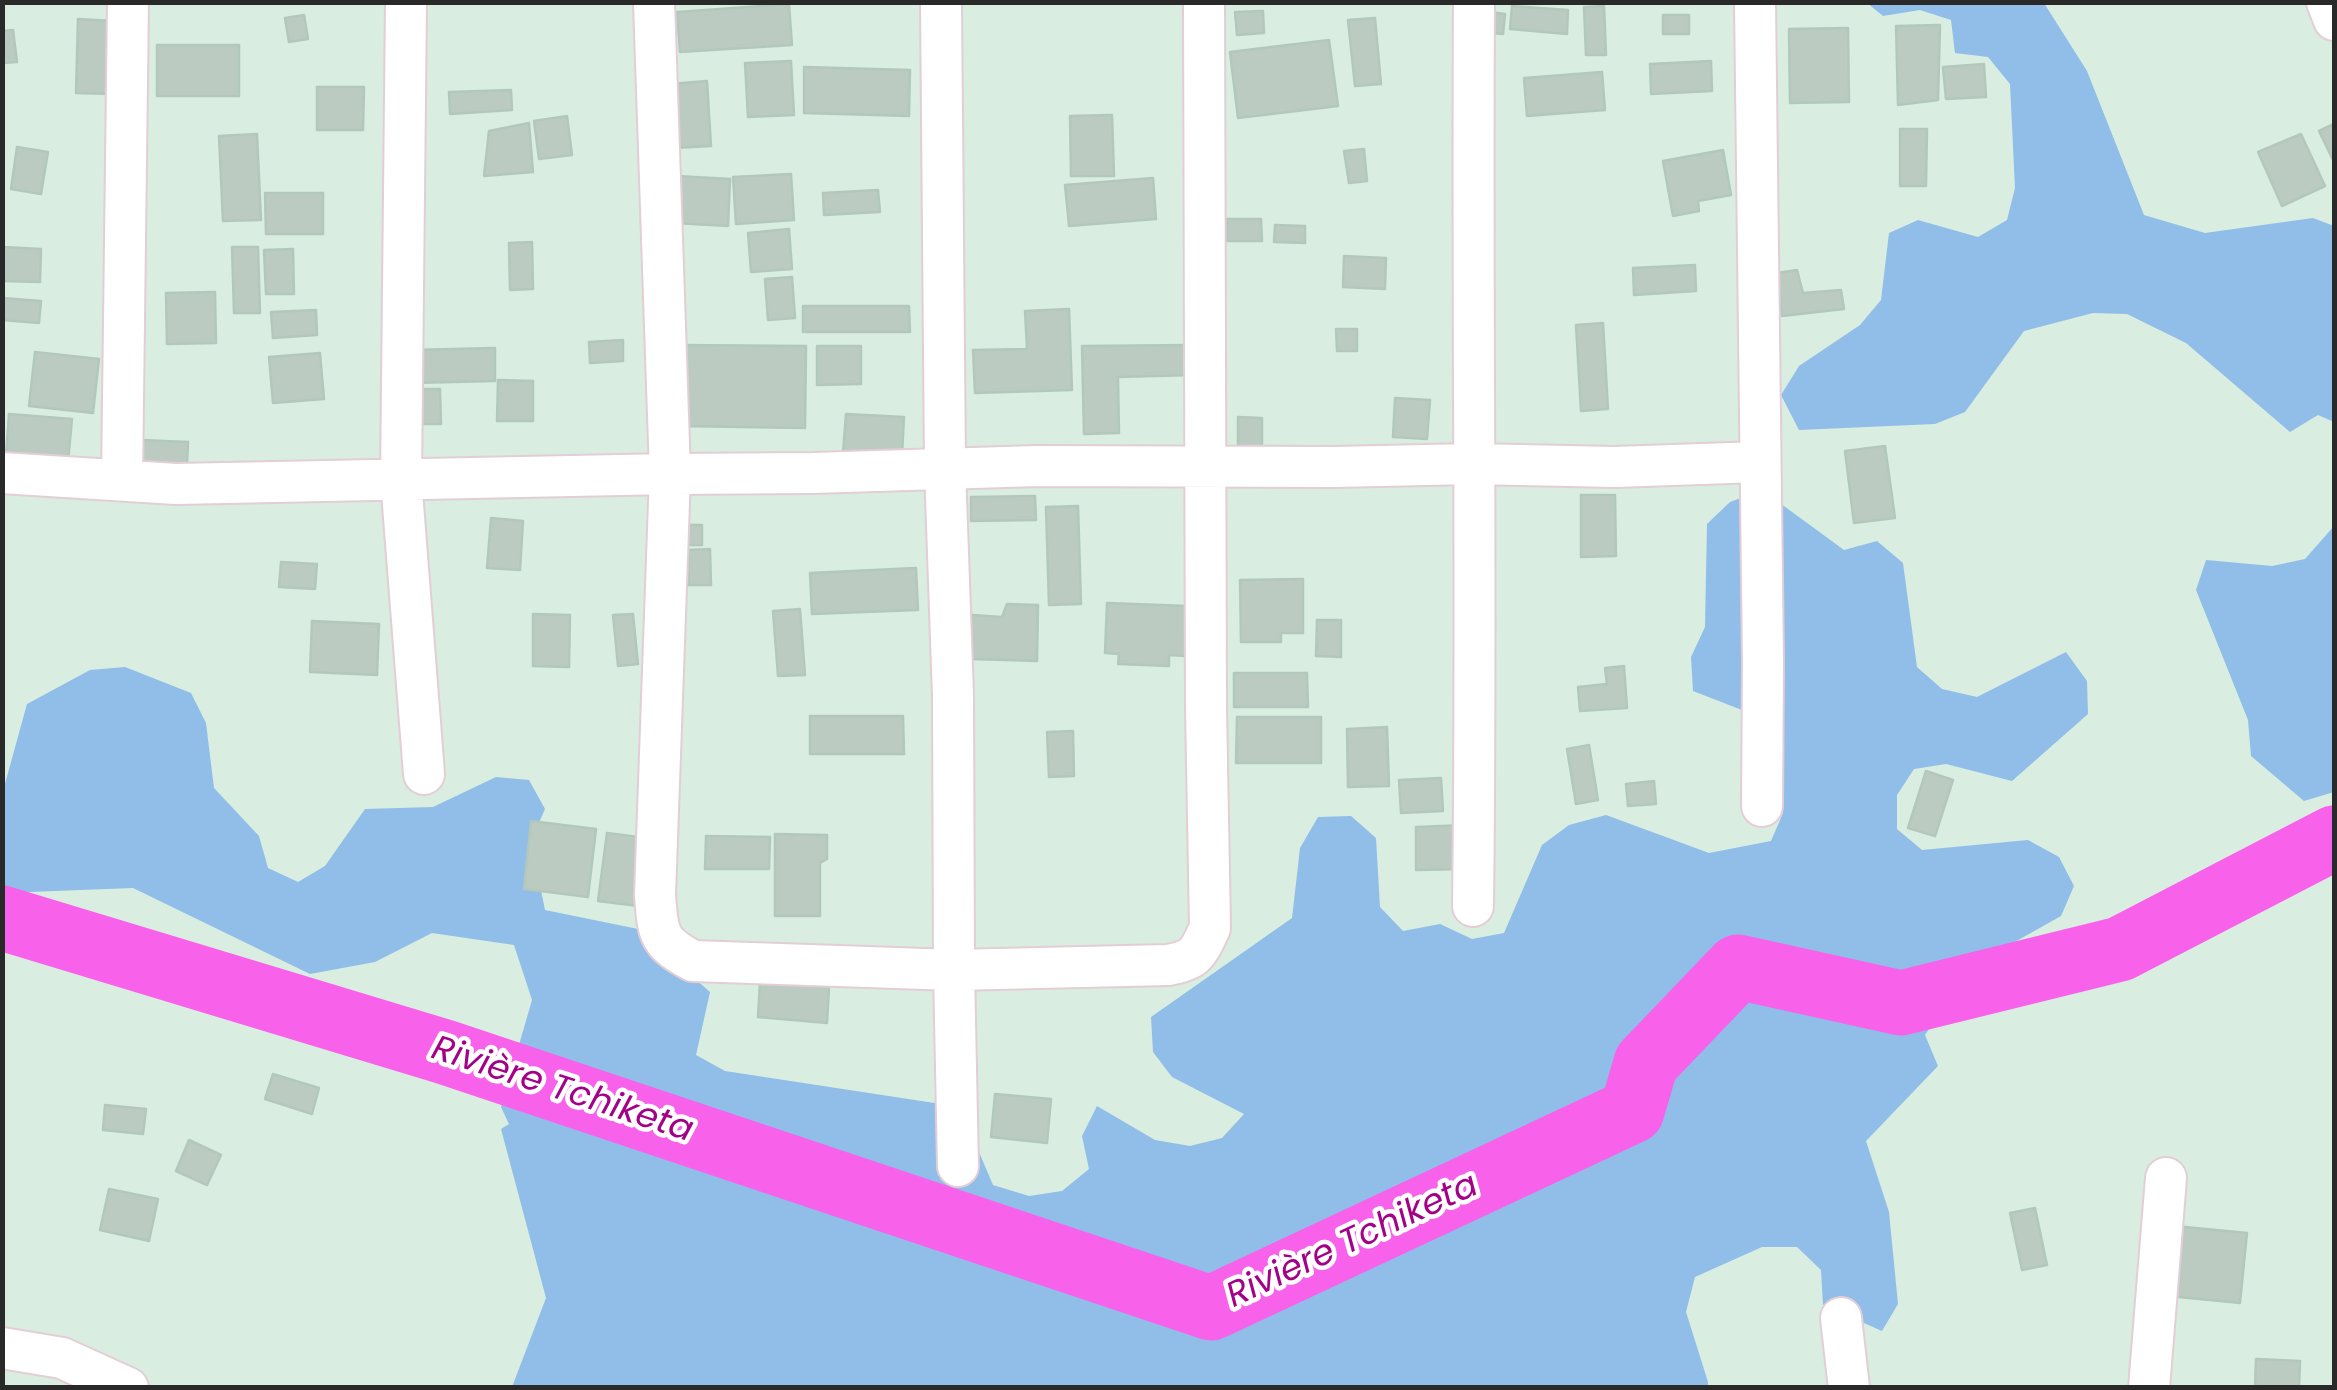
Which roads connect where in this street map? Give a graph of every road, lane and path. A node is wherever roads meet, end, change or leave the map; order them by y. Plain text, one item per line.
1 (128, 2) edge
2 (406, 2) edge
3 (654, 2) edge
4 (941, 2) edge
5 (1204, 2) edge
6 (1474, 2) edge
7 (1755, 2) edge
8 (2327, 2) edge
9 (2334, 20) edge
10 (1759, 462) junction
11 (1473, 464) junction
12 (1206, 465) junction
13 (945, 468) junction
14 (2, 473) edge
15 (670, 474) junction
16 (401, 479) junction
17 (122, 480) junction
18 (424, 774) dead end
19 (1762, 806) dead end
20 (1473, 906) dead end
21 (954, 970) junction
22 (958, 1166) dead end
23 (2166, 1178) dead end
24 (1842, 1318) dead end
25 (2, 1348) edge
26 (128, 1388) edge
27 (1849, 1388) edge
28 (2149, 1388) edge

1 - 17 street
2 - 16 street
3 - 15 street
4 - 13 street
5 - 12 street
6 - 11 street
7 - 10 street
8 - 9 street
10 - 11 street
10 - 19 street
11 - 12 street
11 - 20 street
12 - 13 street
12 - 21 street
13 - 15 street
13 - 21 street
14 - 17 street
15 - 16 street
15 - 21 street
16 - 17 street
16 - 18 street
21 - 22 street
23 - 28 street
24 - 27 street
25 - 26 street

